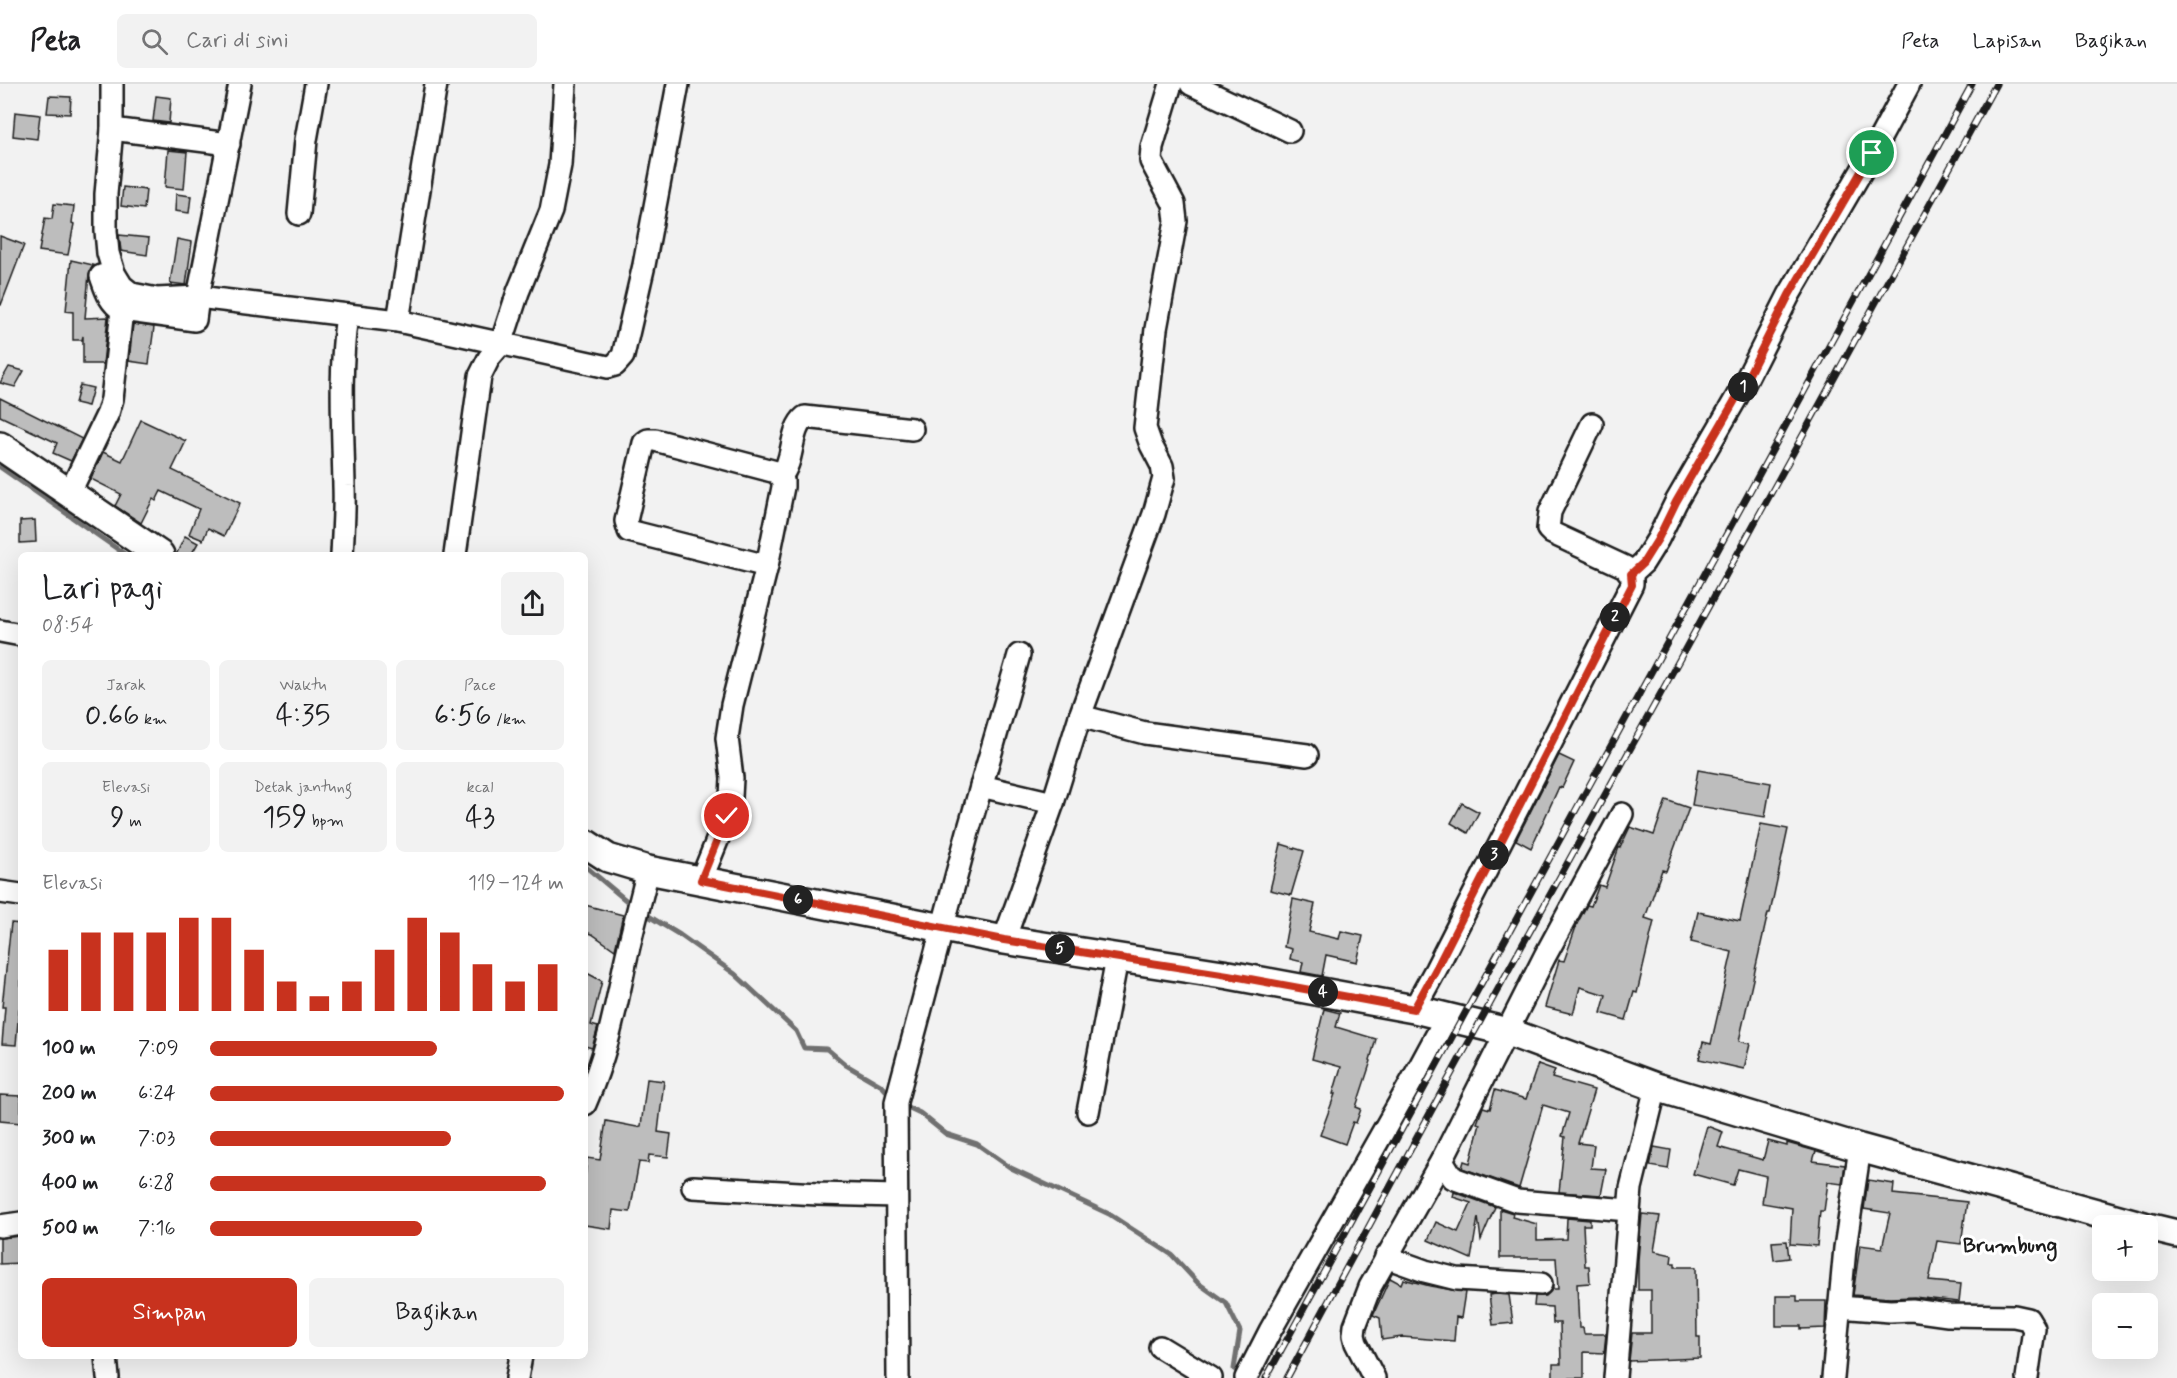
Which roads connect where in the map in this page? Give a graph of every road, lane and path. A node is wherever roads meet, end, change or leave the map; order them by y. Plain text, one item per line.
1 (112, 84) edge
2 (240, 84) edge
3 (316, 84) edge
4 (436, 84) edge
5 (565, 84) edge
6 (678, 84) edge
7 (1171, 84) edge
8 (1191, 84) edge
9 (1910, 84) edge
10 (112, 129) junction
11 (1290, 131) dead end
12 (229, 144) junction
13 (299, 214) dead end
14 (114, 273) junction
15 (198, 297) junction
16 (122, 310) junction
17 (347, 315) junction
18 (398, 321) junction
19 (501, 344) junction
20 (1592, 424) dead end
21 (912, 429) dead end
22 (0, 446) edge
23 (781, 476) junction
24 (69, 494) junction
25 (156, 552) edge
26 (342, 552) edge
27 (455, 552) edge
28 (767, 566) junction
29 (1631, 574) junction
30 (0, 631) edge
31 (18, 634) edge
32 (1019, 655) dead end
33 (1080, 716) junction
34 (1307, 755) dead end
35 (981, 786) junction
36 (1053, 803) junction
37 (1622, 814) dead end
38 (588, 845) edge
39 (701, 880) junction
40 (645, 883) junction
41 (0, 892) edge
42 (18, 895) edge
43 (944, 929) junction
44 (1004, 940) junction
45 (1117, 959) junction
46 (1414, 1009) junction
47 (1446, 1018) junction
48 (1508, 1032) junction
49 (1656, 1087) junction
50 (588, 1097) edge
51 (1088, 1112) dead end
52 (1860, 1148) junction
53 (1442, 1160) junction
54 (693, 1187) dead end
55 (897, 1196) junction
56 (1629, 1210) junction
57 (2106, 1215) edge
58 (18, 1223) edge
59 (0, 1226) edge
60 (2158, 1229) edge
61 (2177, 1234) edge
62 (1386, 1257) junction
63 (1540, 1284) dead end
64 (1839, 1307) junction
65 (1160, 1347) dead end
66 (106, 1359) edge
67 (521, 1359) edge
68 (108, 1378) edge
69 (518, 1378) edge
70 (898, 1378) edge
71 (1211, 1378) edge
72 (1246, 1378) edge
73 (1374, 1378) edge
74 (1615, 1378) edge
75 (1833, 1378) edge
76 (2027, 1378) edge

1 - 10 street
2 - 12 street
3 - 13 street
4 - 18 street
5 - 19 street
6 - 19 street
7 - 33 street
8 - 11 street
9 - 29 street
10 - 12 street
10 - 14 street
12 - 15 street
14 - 15 street
14 - 16 street
15 - 16 street
15 - 17 street
16 - 24 street
17 - 18 street
17 - 26 street
18 - 19 street
19 - 27 street
20 - 29 street
21 - 23 street
22 - 24 street
23 - 28 street
23 - 28 street
24 - 25 street
28 - 39 street
29 - 46 street
30 - 31 street
32 - 35 street
33 - 34 street
33 - 36 street
35 - 36 street
35 - 43 street
36 - 44 street
37 - 48 street
38 - 40 street
39 - 40 street
39 - 43 street
40 - 50 street
41 - 42 street
43 - 44 street
43 - 55 street
44 - 45 street
45 - 46 street
45 - 51 street
46 - 47 street
47 - 48 street
47 - 72 street
48 - 49 street
48 - 53 street
49 - 52 street
49 - 56 street
52 - 57 street
52 - 64 street
53 - 56 street
53 - 62 street
54 - 55 street
55 - 70 street
56 - 74 street
58 - 59 street
60 - 61 street
62 - 63 street
62 - 73 street
64 - 75 street
64 - 76 street
65 - 71 street
66 - 68 street
67 - 69 street

